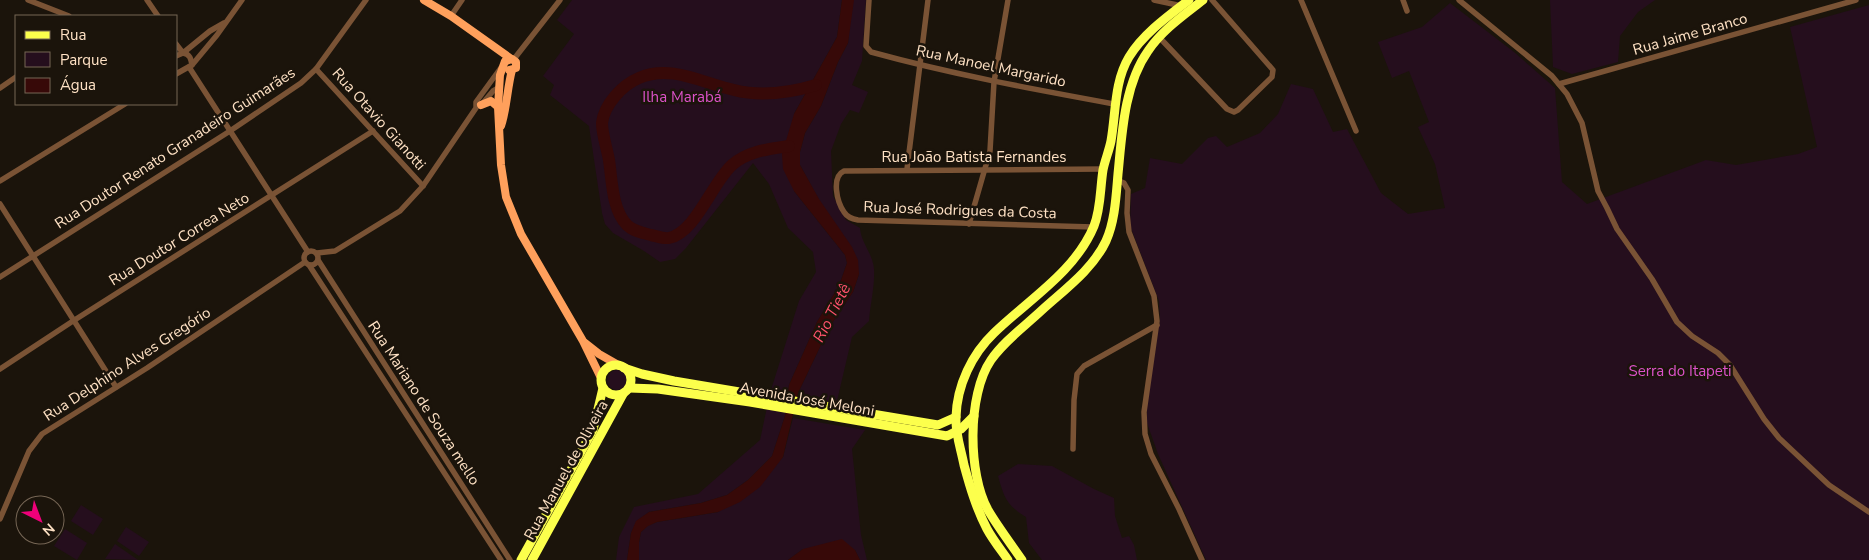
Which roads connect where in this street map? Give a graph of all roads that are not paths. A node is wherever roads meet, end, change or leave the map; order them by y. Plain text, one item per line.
1 (28, 0) edge
2 (146, 0) edge
3 (242, 0) edge
4 (366, 0) edge
5 (424, 0) edge
6 (462, 0) edge
7 (560, 0) edge
8 (869, 0) edge
9 (928, 0) edge
10 (1008, 0) edge
11 (1154, 0) edge
12 (1204, 0) edge
13 (1212, 0) edge
14 (1301, 0) edge
15 (1403, 0) edge
16 (1459, 0) edge
17 (1856, 0) edge
18 (41, 2) edge
19 (1186, 3) edge
20 (1407, 11) dead end
21 (67, 15) edge
22 (157, 15) edge
23 (450, 16) junction
24 (226, 22) junction
25 (1159, 36) junction
26 (178, 47) edge
27 (183, 53) junction
28 (178, 55) edge
29 (508, 62) junction
30 (921, 66) junction
31 (178, 67) edge
32 (188, 67) junction
33 (316, 69) junction
34 (178, 73) edge
35 (15, 78) edge
36 (994, 82) junction
37 (1559, 84) junction
38 (504, 86) junction
39 (0, 88) edge
40 (1114, 104) junction
41 (123, 105) edge
42 (479, 106) junction
43 (498, 107) junction
44 (500, 128) junction
45 (230, 131) junction
46 (373, 131) junction
47 (1356, 131) dead end
48 (907, 169) junction
49 (986, 169) junction
50 (1104, 169) junction
51 (844, 171) joint
52 (1117, 180) junction
53 (0, 181) edge
54 (423, 186) junction
55 (272, 195) junction
56 (0, 204) edge
57 (969, 224) junction
58 (1093, 227) junction
59 (308, 252) junction
60 (32, 256) junction
61 (317, 257) junction
62 (307, 263) junction
63 (0, 276) edge
64 (73, 321) junction
65 (1157, 325) junction
66 (583, 341) junction
67 (622, 367) junction
68 (0, 369) edge
69 (601, 378) junction
70 (116, 387) junction
71 (603, 388) junction
72 (626, 391) junction
73 (751, 399) junction
74 (811, 409) junction
75 (974, 416) junction
76 (956, 417) junction
77 (957, 432) junction
78 (1073, 449) dead end
79 (1869, 512) edge
80 (0, 519) edge
81 (501, 560) edge
82 (510, 560) edge
83 (521, 560) edge
84 (532, 560) edge
85 (1008, 560) edge
86 (1022, 560) edge
87 (1202, 560) edge

1 - 18 street
2 - 22 street
3 - 24 street
4 - 33 street, Rua Doutor Renato Granadeiro Guimarães
5 - 23 street
6 - 23 street
7 - 29 street
8 - 30 street, Rua Manoel Margarido
9 - 30 street
10 - 36 street
11 - 19 street
12 - 25 main road
13 - 25 street
14 - 47 street
15 - 20 street
16 - 37 street
17 - 37 street, Rua Jaime Branco
18 - 21 street
19 - 40 main road
23 - 29 street
24 - 27 street
24 - 32 street
25 - 52 main road
26 - 27 street
27 - 28 street
27 - 32 street
29 - 38 street
29 - 38 street
29 - 42 street
30 - 36 street, Rua Manoel Margarido
30 - 48 street
31 - 32 street
32 - 34 street
32 - 45 street
33 - 45 street, Rua Doutor Renato Granadeiro Guimarães
33 - 46 street, Rua Otavio Gianotti
35 - 39 street
36 - 40 street, Rua Manoel Margarido
36 - 49 street
37 - 79 street
38 - 42 street
38 - 43 street
38 - 44 street
40 - 50 main road
41 - 53 street
42 - 43 street
42 - 54 street
43 - 44 street
44 - 66 street, Avenida José Meloni
45 - 55 street
45 - 60 street, Rua Doutor Renato Granadeiro Guimarães
46 - 54 street, Rua Otavio Gianotti
46 - 55 street, Rua Doutor Correa Neto
48 - 49 street, Rua João Batista Fernandes
48 - 51 street, Rua João Batista Fernandes
49 - 50 street, Rua João Batista Fernandes
49 - 57 street
50 - 58 main road
51 - 57 street, Rua José Rodrigues da Costa
52 - 65 street
52 - 75 main road
54 - 61 street
55 - 59 street
55 - 64 street, Rua Doutor Correa Neto
56 - 60 street
57 - 58 street, Rua José Rodrigues da Costa
58 - 76 main road
59 - 61 street
59 - 62 street
60 - 63 street, Rua Doutor Renato Granadeiro Guimarães
60 - 64 street
61 - 62 street
61 - 82 street, Rua Mariano de Souza mello
62 - 70 street, Rua Delphino Alves Gregório
62 - 81 street, Rua Mariano de Souza mello
64 - 68 street, Rua Doutor Correa Neto
64 - 70 street
65 - 78 street
65 - 87 street
66 - 67 street, Avenida José Meloni
66 - 69 street, Avenida José Meloni
67 - 69 main road
67 - 72 main road
67 - 73 main road, Avenida José Meloni
69 - 71 main road
70 - 80 street, Rua Delphino Alves Gregório
71 - 72 main road
71 - 83 main road, Rua Manuel de Oliveira
72 - 73 main road, Avenida José Meloni
72 - 84 main road, Rua Manuel de Oliveira
73 - 74 main road, Avenida José Meloni
74 - 76 main road, Avenida José Meloni
74 - 77 main road, Avenida José Meloni
75 - 77 main road
75 - 86 main road
76 - 77 main road
77 - 85 main road

